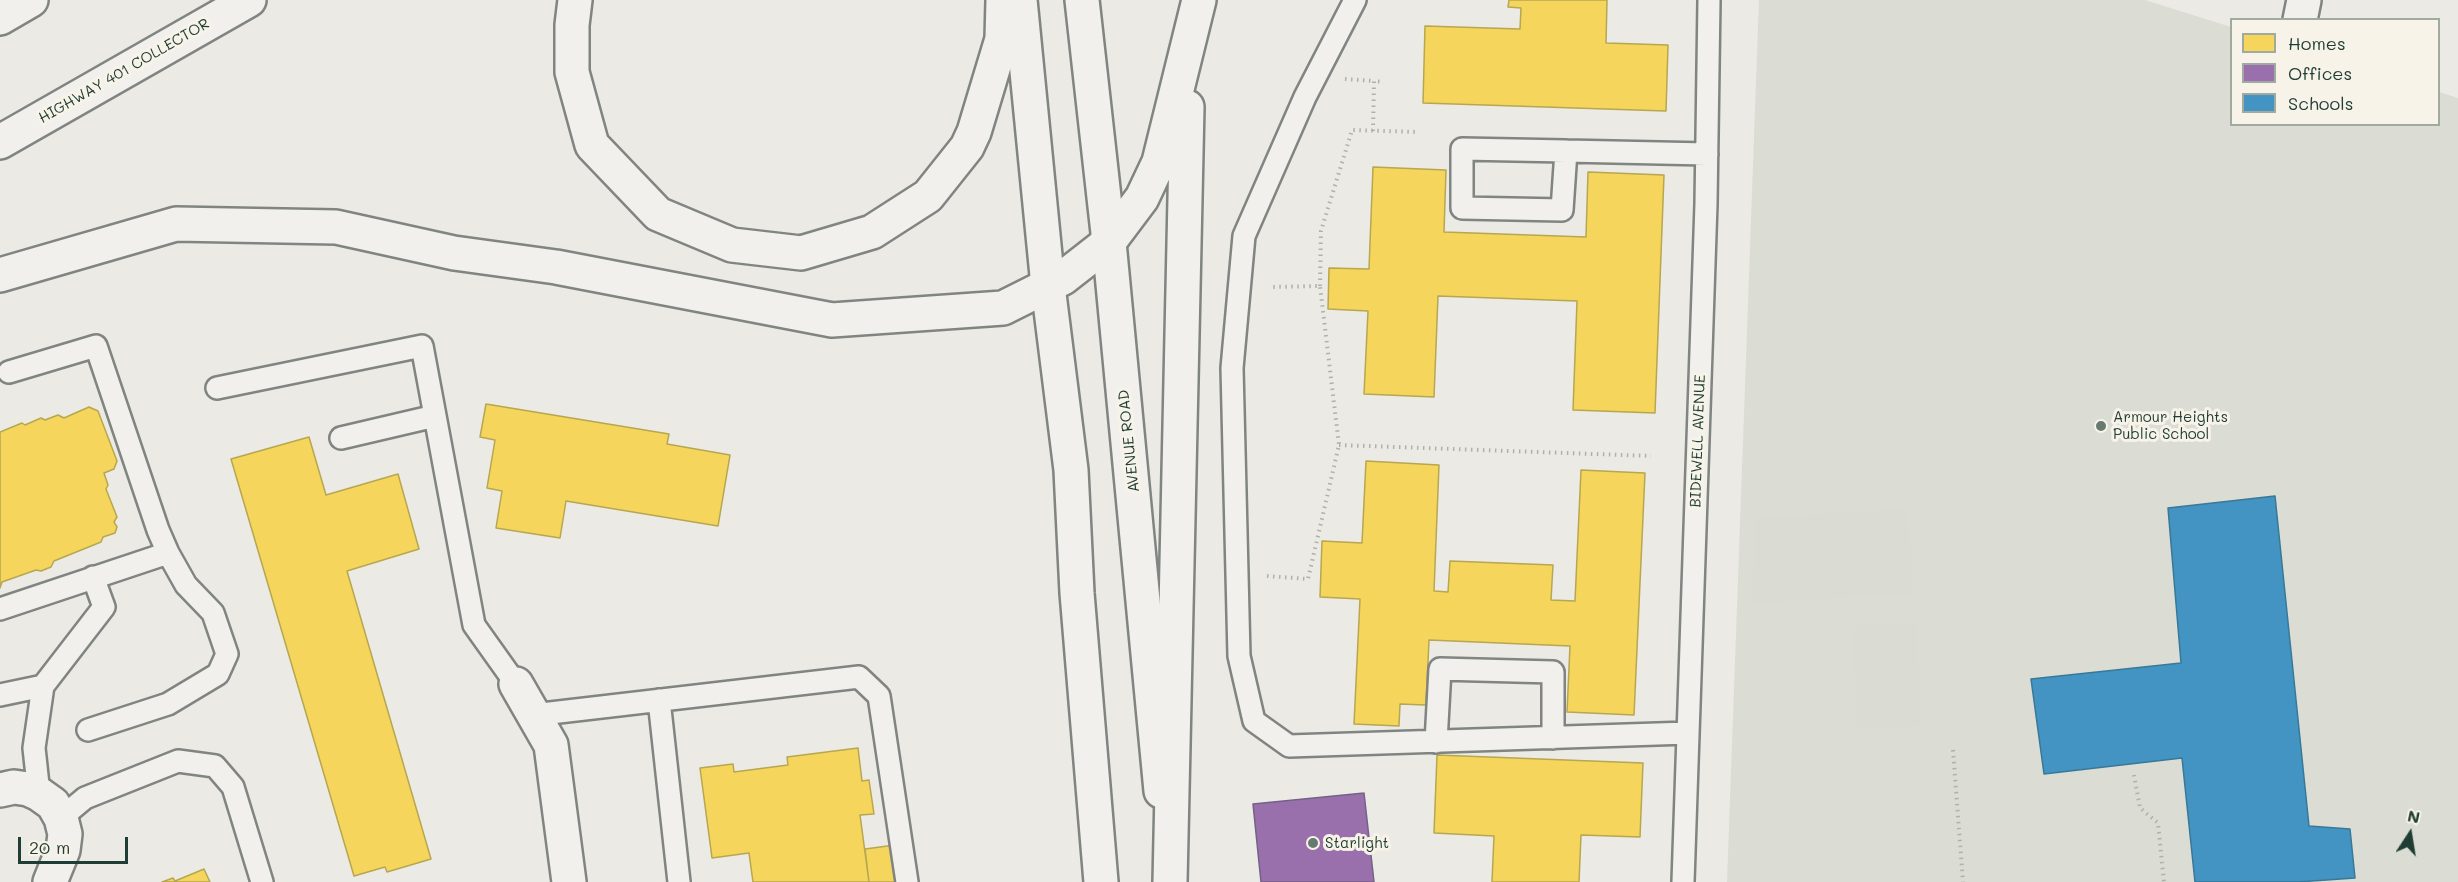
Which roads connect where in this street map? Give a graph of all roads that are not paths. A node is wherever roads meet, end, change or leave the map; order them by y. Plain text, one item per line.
1 (31, 0) edge
2 (249, 0) edge
3 (575, 0) edge
4 (1003, 0) edge
5 (1020, 0) edge
6 (1082, 0) edge
7 (1199, 0) edge
8 (1355, 0) edge
9 (1709, 0) edge
10 (2304, 0) edge
11 (0, 18) edge
12 (2300, 18) edge
13 (1189, 44) junction
14 (0, 142) edge
15 (1566, 151) junction
16 (1707, 154) junction
17 (1109, 242) junction
18 (0, 275) edge
19 (1048, 286) junction
20 (9, 372) dead end
21 (217, 388) dead end
22 (435, 416) junction
23 (340, 438) dead end
24 (168, 553) junction
25 (93, 578) junction
26 (0, 609) edge
27 (516, 684) joint
28 (43, 686) junction
29 (0, 695) edge
30 (659, 700) junction
31 (533, 715) junction
32 (88, 730) dead end
33 (1688, 733) junction
34 (1553, 738) junction
35 (1436, 742) junction
36 (0, 788) edge
37 (39, 794) junction
38 (61, 818) junction
39 (50, 882) edge
40 (262, 882) edge
41 (569, 882) edge
42 (679, 882) edge
43 (907, 882) edge
44 (1101, 882) edge
45 (1169, 882) edge
46 (1683, 882) edge

1 - 11 main road
2 - 14 main road, HIGHWAY 401 COLLECTOR
3 - 4 main road
5 - 19 main road
6 - 17 main road, AVENUE ROAD
7 - 13 main road
8 - 35 lane
9 - 16 lane, BIDEWELL AVENUE
10 - 12 main road
13 - 17 main road
13 - 45 main road
15 - 15 lane
15 - 16 lane
16 - 33 lane, BIDEWELL AVENUE
17 - 19 main road
17 - 45 main road, AVENUE ROAD
18 - 19 main road
19 - 44 main road
20 - 24 lane
21 - 22 lane
22 - 23 lane
22 - 27 lane
24 - 25 lane
24 - 32 lane
25 - 26 lane
25 - 28 lane
27 - 31 main road
28 - 29 lane
28 - 37 lane
30 - 31 lane
30 - 42 lane
30 - 43 lane
31 - 41 main road
33 - 34 lane
33 - 46 lane, BIDEWELL AVENUE
34 - 35 lane
34 - 35 lane
36 - 37 main road
37 - 38 main road
38 - 39 main road
38 - 40 lane

